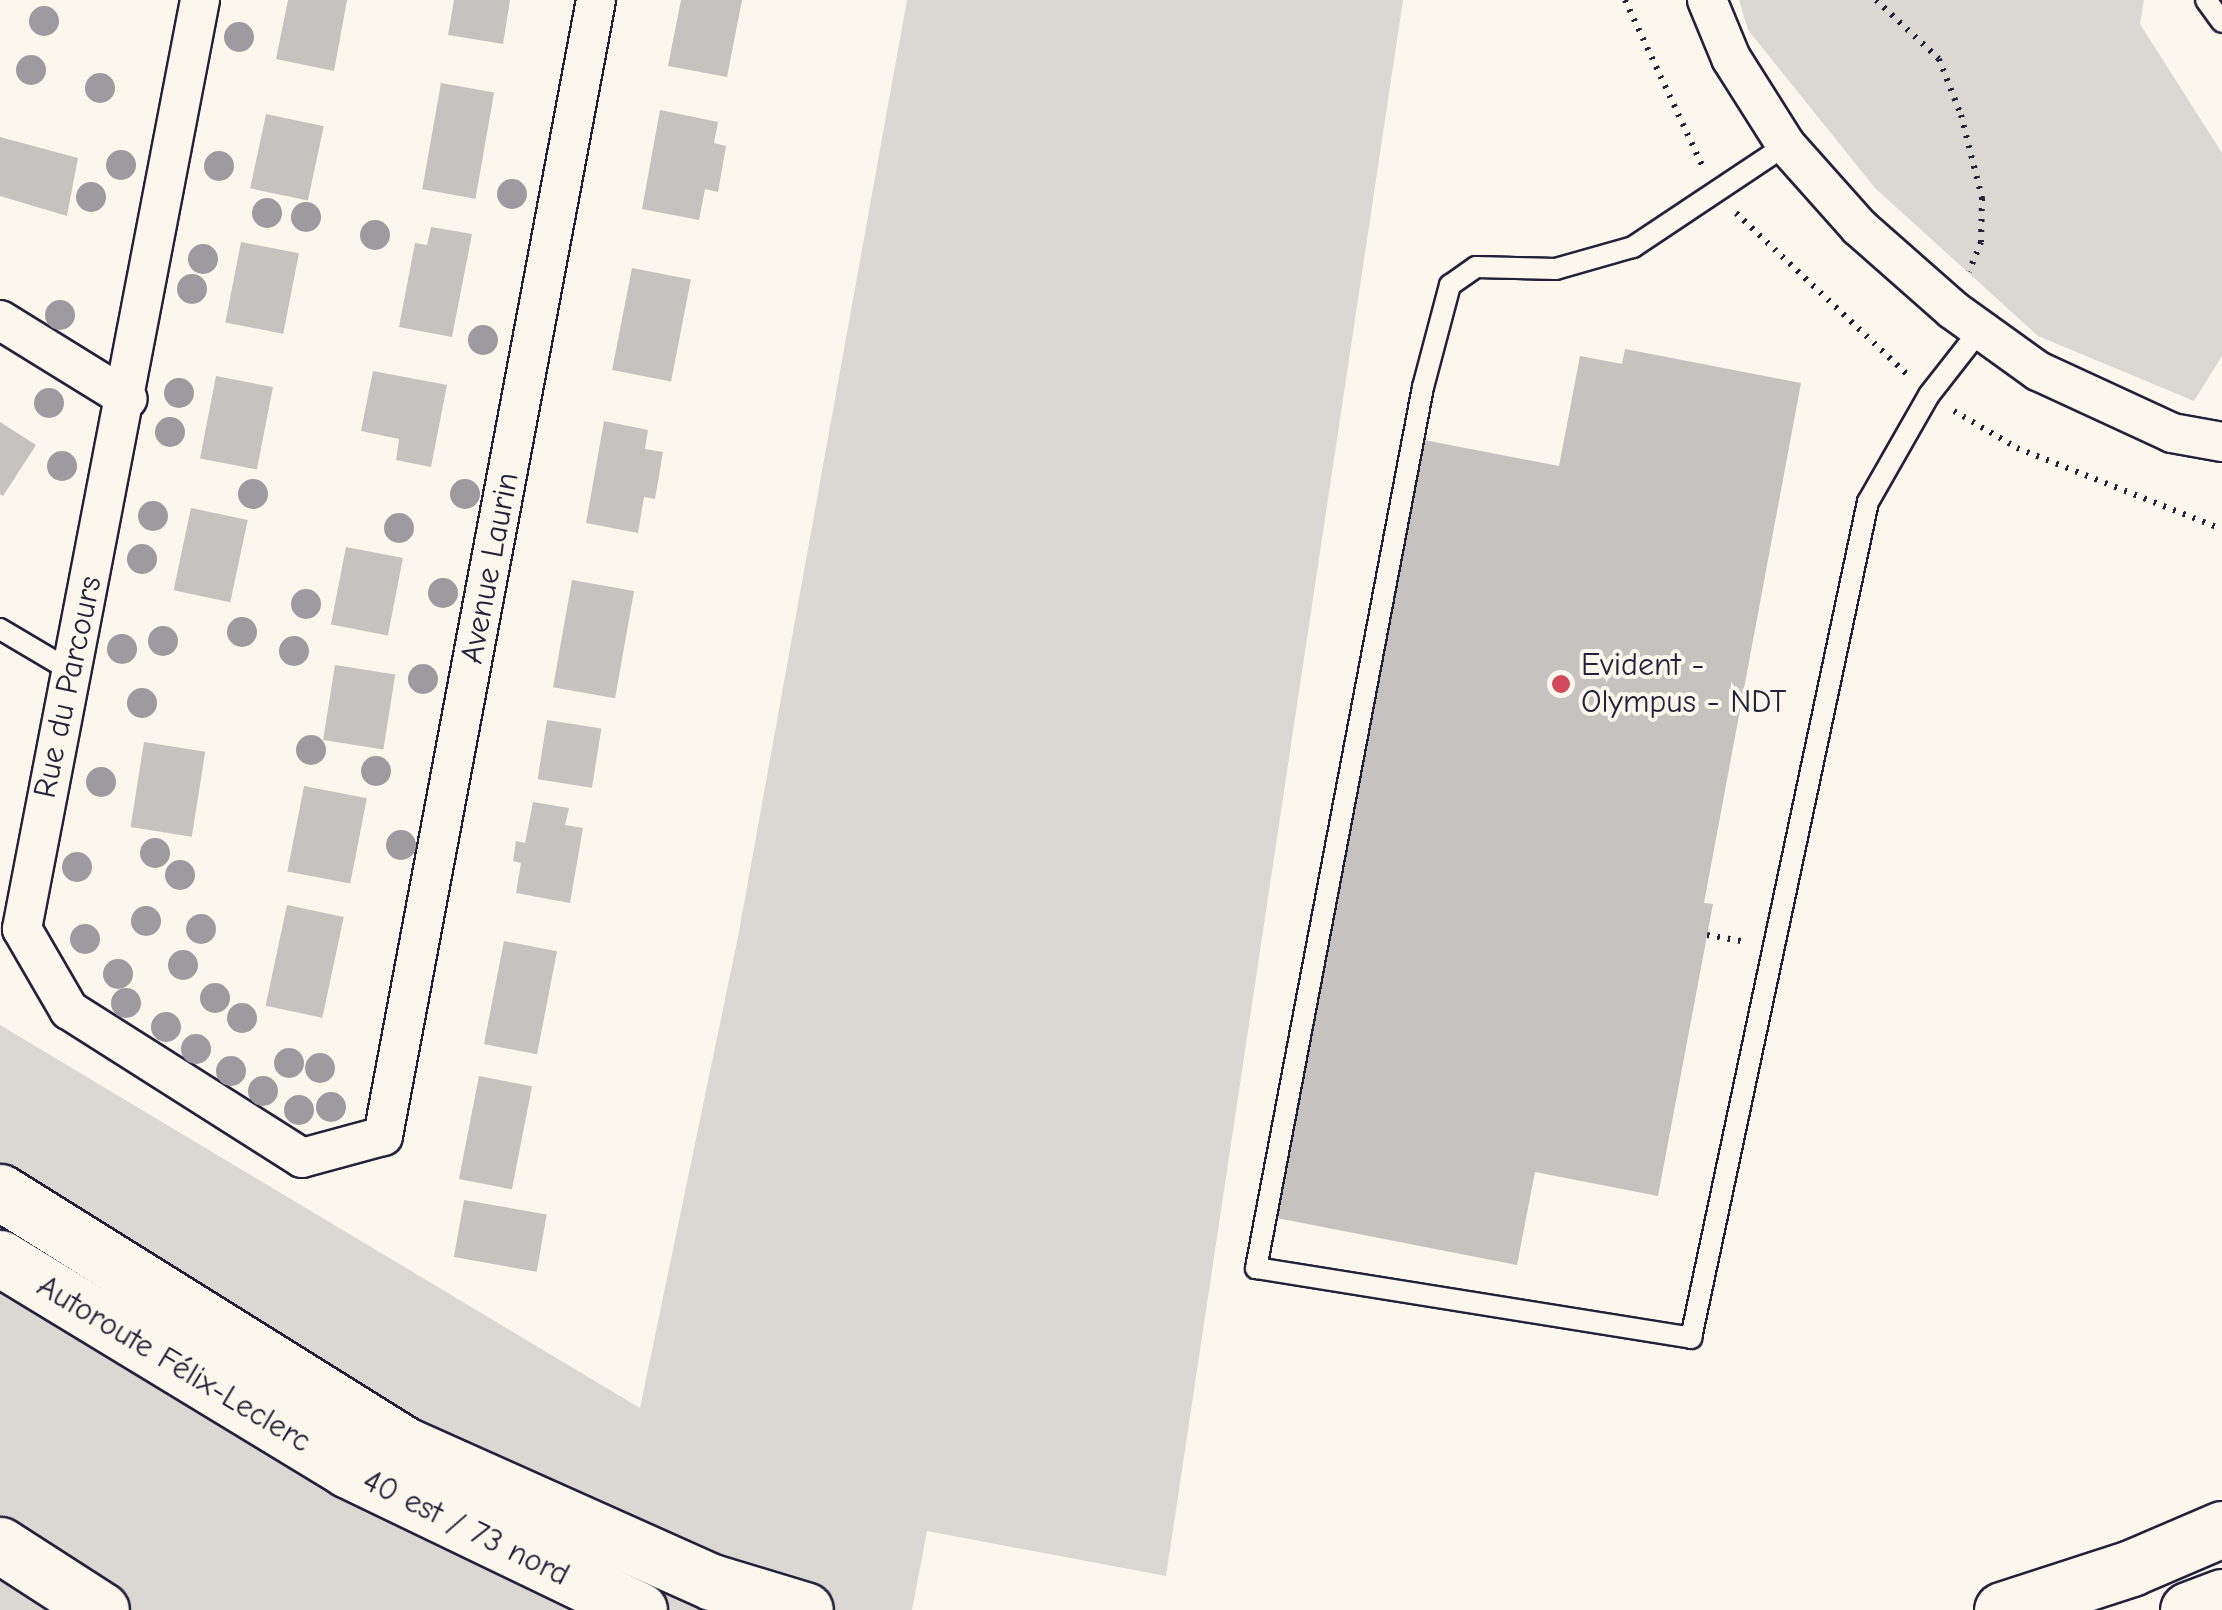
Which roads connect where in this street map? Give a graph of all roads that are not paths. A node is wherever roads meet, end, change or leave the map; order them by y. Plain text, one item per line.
1 (200, 0) edge
2 (596, 0) edge
3 (1707, 0) edge
4 (2206, 0) edge
5 (2222, 22) edge
6 (1786, 145) junction
7 (0, 320) edge
8 (1966, 320) junction
9 (128, 399) junction
10 (2222, 442) edge
11 (0, 629) edge
12 (71, 672) junction
13 (383, 1136) joint
14 (0, 1192) edge
15 (0, 1258) edge
16 (348, 1470) junction
17 (2222, 1529) edge
18 (0, 1545) edge
19 (2222, 1597) edge
20 (102, 1610) edge
21 (639, 1610) edge
22 (722, 1610) edge
23 (805, 1610) edge
24 (2002, 1610) edge
25 (2188, 1610) edge

1 - 9 street, Rue du Parcours
2 - 13 street, Avenue Laurin
3 - 6 street
4 - 5 lane
6 - 8 street
6 - 8 lane
7 - 9 street
8 - 10 street
9 - 12 street, Rue du Parcours
11 - 12 lane
12 - 13 street, Rue du Parcours
14 - 23 highway
15 - 16 highway, Autoroute Félix-Leclerc
16 - 21 highway, 40 est / 73 nord
16 - 22 highway
17 - 24 highway
18 - 20 highway
19 - 25 highway

